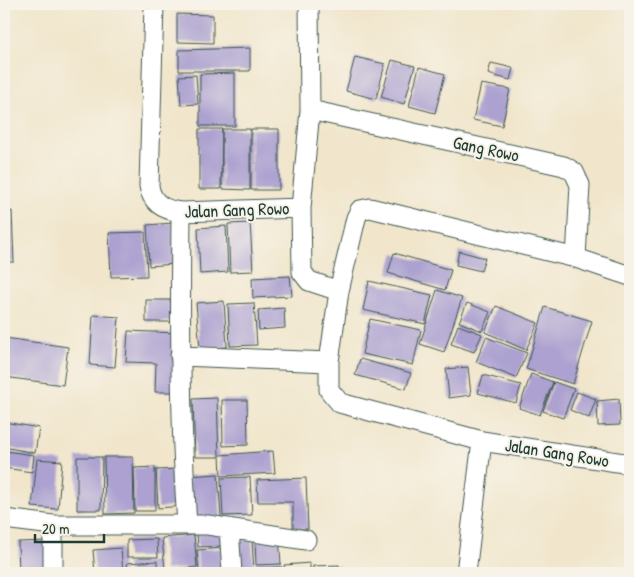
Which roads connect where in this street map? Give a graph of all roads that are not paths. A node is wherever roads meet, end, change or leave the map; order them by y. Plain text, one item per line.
1 (154, 4) edge
2 (309, 4) edge
3 (310, 110) junction
4 (301, 208) junction
5 (181, 212) junction
6 (576, 258) junction
7 (630, 276) edge
8 (339, 291) junction
9 (180, 356) junction
10 (329, 362) junction
11 (482, 441) junction
12 (630, 464) edge
13 (4, 519) edge
14 (53, 525) junction
15 (187, 525) junction
16 (230, 528) junction
17 (306, 540) dead end
18 (53, 573) edge
19 (232, 573) edge
20 (466, 573) edge

1 - 5 street, Jalan Gang Rowo
2 - 3 street
3 - 4 street
3 - 6 street, Gang Rowo
4 - 5 street, Jalan Gang Rowo
4 - 8 street, Jalan Gang Rowo
5 - 9 street
6 - 7 street
6 - 8 street
8 - 10 street, Jalan Gang Rowo
9 - 10 street
9 - 15 street
10 - 11 street, Jalan Gang Rowo
11 - 12 street, Jalan Gang Rowo
11 - 20 street
13 - 14 street
14 - 15 street
14 - 18 street
15 - 16 street
16 - 17 street
16 - 19 street

